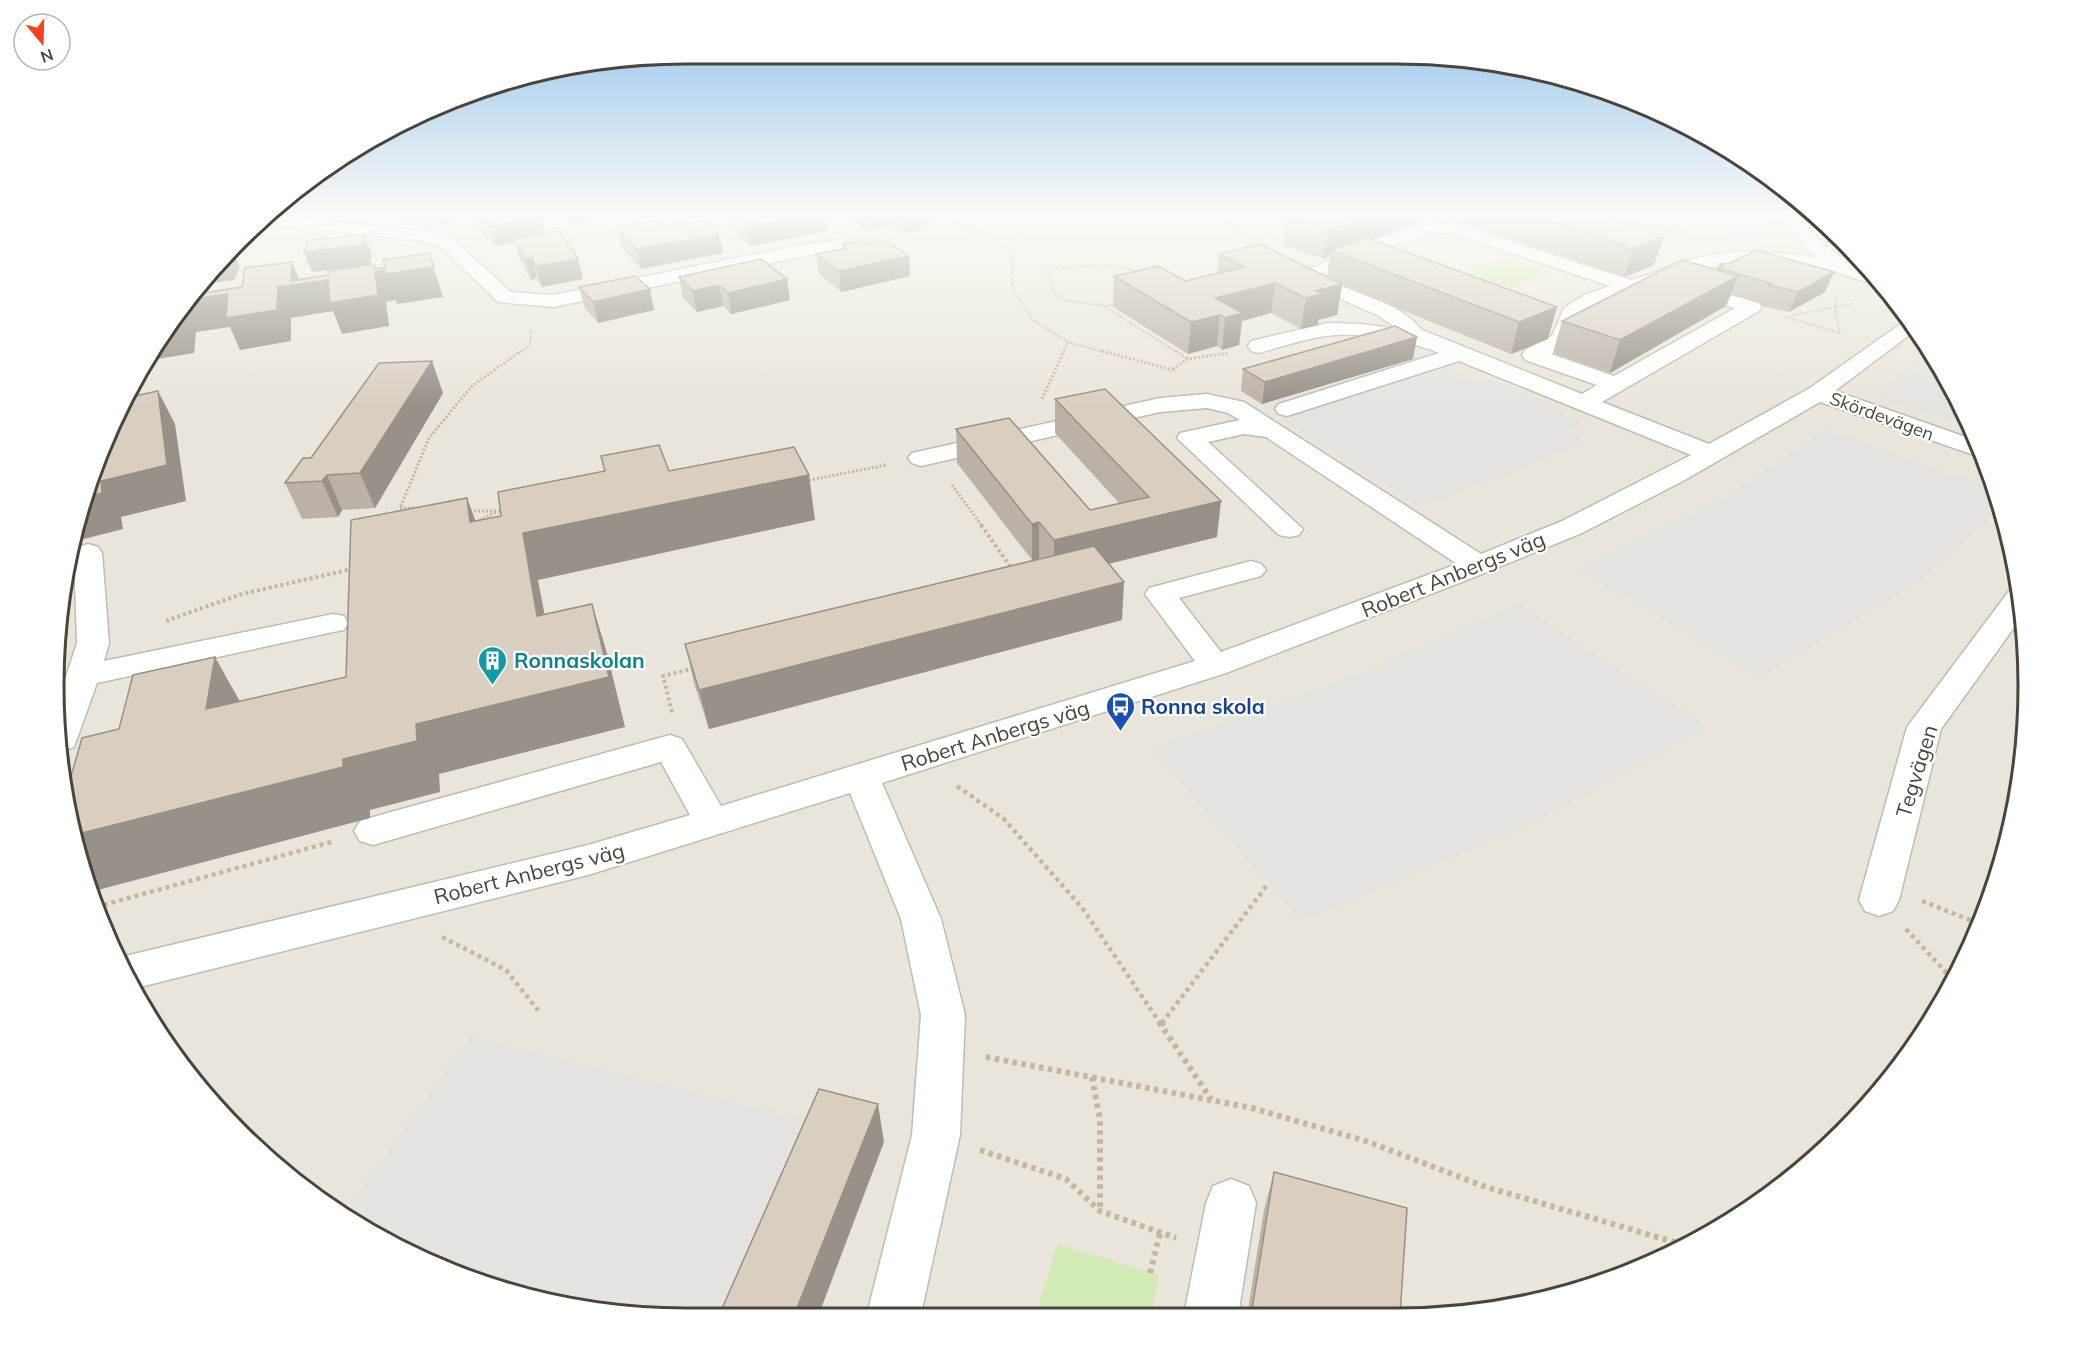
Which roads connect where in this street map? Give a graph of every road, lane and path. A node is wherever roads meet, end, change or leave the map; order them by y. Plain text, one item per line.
1 (476, 278) edge
2 (669, 278) edge
3 (1013, 278) edge
4 (1049, 278) edge
5 (1143, 278) edge
6 (1317, 278) edge
7 (1606, 278) edge
8 (1831, 278) edge
9 (1660, 279) joint
10 (1143, 283) edge
11 (1630, 286) junction
12 (526, 299) junction
13 (1124, 302) edge
14 (1857, 303) dead end
15 (1104, 306) junction
16 (1752, 307) junction
17 (1835, 309) junction
18 (1786, 317) junction
19 (1905, 328) edge
20 (1426, 340) junction
21 (1068, 342) junction
22 (1259, 346) joint
23 (1459, 354) junction
24 (1188, 359) junction
25 (1173, 369) junction
26 (1615, 384) junction
27 (1818, 393) junction
28 (1216, 403) junction
29 (1581, 404) junction
30 (1287, 409) dead end
31 (1273, 431) junction
32 (1027, 433) junction
33 (1971, 447) edge
34 (1711, 454) junction
35 (921, 458) junction
36 (797, 483) edge
37 (421, 509) edge
38 (464, 510) edge
39 (507, 510) edge
40 (496, 512) junction
41 (466, 528) edge
42 (1289, 529) dead end
43 (88, 553) dead end
44 (1478, 565) junction
45 (357, 568) edge
46 (1251, 570) dead end
47 (1018, 577) edge
48 (2013, 606) edge
49 (333, 624) dead end
50 (88, 662) junction
51 (1215, 666) junction
52 (697, 667) edge
53 (663, 676) dead end
54 (66, 727) edge
55 (919, 759) junction
56 (861, 777) junction
57 (712, 822) junction
58 (373, 831) joint
59 (1268, 884) dead end
60 (1881, 893) junction
61 (105, 906) edge
62 (1972, 921) edge
63 (436, 934) dead end
64 (135, 972) edge
65 (1948, 973) edge
66 (541, 1014) dead end
67 (1161, 1025) junction
68 (940, 1064) junction
69 (1092, 1077) junction
70 (1211, 1100) junction
71 (936, 1135) junction
72 (1231, 1203) dead end
73 (1100, 1211) junction
74 (1160, 1233) junction
75 (1674, 1242) edge
76 (1222, 1254) junction
77 (1150, 1273) dead end
78 (895, 1308) edge
79 (1212, 1308) edge

1 - 12 street
2 - 12 street
3 - 21 path
4 - 15 path
5 - 10 path
6 - 20 street
7 - 11 street
8 - 17 path
9 - 11 street
9 - 16 street
11 - 26 street
12 - 37 path
13 - 15 path
14 - 17 path
15 - 24 path
16 - 18 path
16 - 26 street
17 - 18 path
17 - 18 path
19 - 27 street, Robert Anbergs väg
20 - 22 street
20 - 23 street
21 - 25 path
21 - 32 path
22 - 24 path
23 - 29 street
23 - 30 street
24 - 25 path
25 - 28 path
26 - 29 street
27 - 33 street, Skördevägen
27 - 34 street, Robert Anbergs väg
28 - 31 street
28 - 32 street
29 - 34 street
31 - 42 street
31 - 44 street
32 - 35 street
34 - 44 street, Robert Anbergs väg
35 - 36 path
35 - 47 path
38 - 40 path
39 - 40 path
40 - 41 path
43 - 50 street
44 - 51 street, Robert Anbergs väg
45 - 50 path
46 - 51 street
48 - 60 street, Tegvägen
49 - 50 street
50 - 54 street
51 - 55 street, Robert Anbergs väg
52 - 53 path
55 - 56 street, Robert Anbergs väg
55 - 67 path
56 - 57 street, Robert Anbergs väg
56 - 68 street
57 - 58 street
57 - 64 street, Robert Anbergs väg
58 - 61 path
59 - 67 path
60 - 62 path
60 - 65 path
63 - 66 path
67 - 70 path
68 - 69 path
68 - 71 street
69 - 70 path
69 - 73 path
70 - 75 path
71 - 73 path
71 - 78 street
72 - 76 street
73 - 74 path
74 - 76 path
74 - 77 path
76 - 79 street

